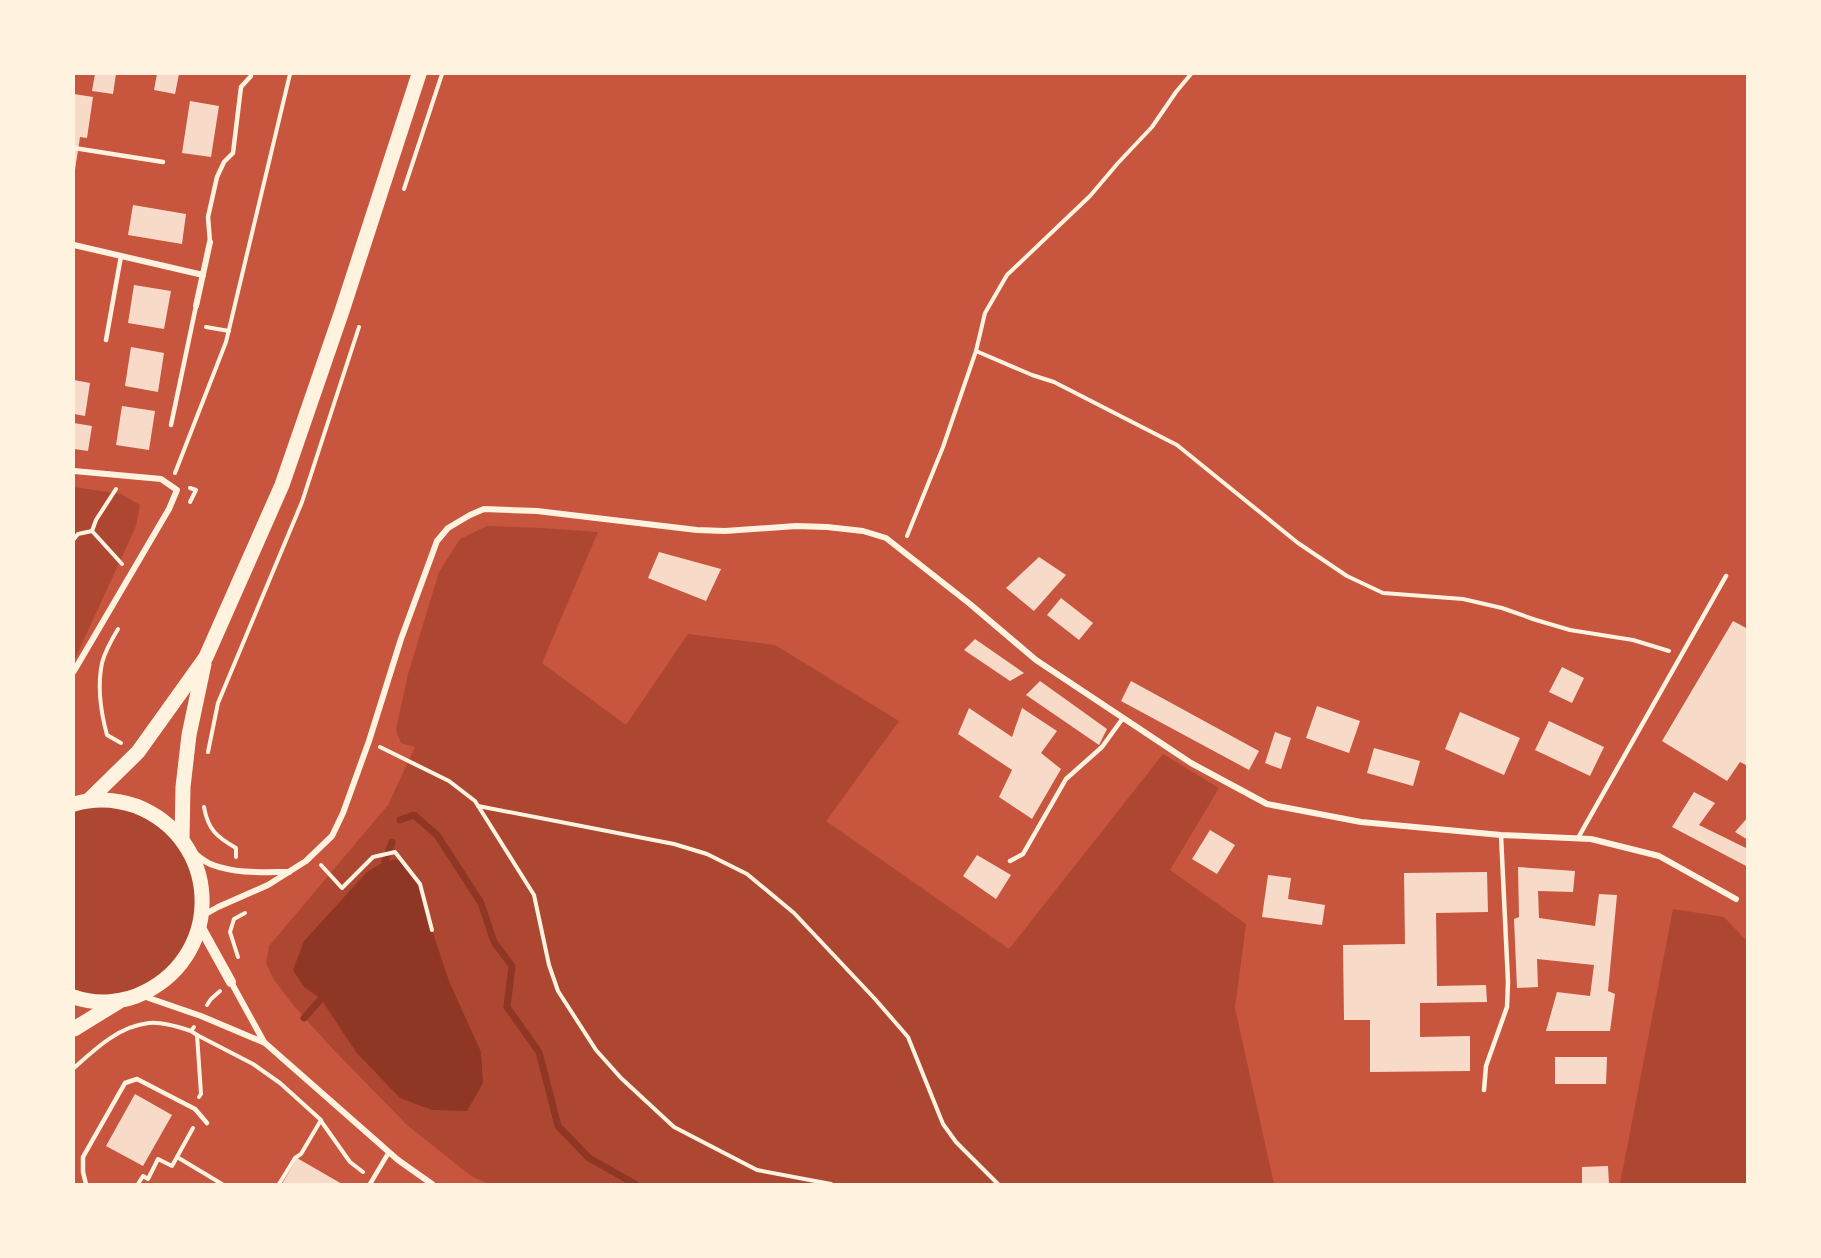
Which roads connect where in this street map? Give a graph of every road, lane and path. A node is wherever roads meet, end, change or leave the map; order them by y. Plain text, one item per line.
1 (290, 74) edge
2 (419, 74) edge
3 (442, 74) edge
4 (1191, 74) edge
5 (251, 76) dead end
6 (74, 148) edge
7 (164, 162) dead end
8 (401, 197) dead end
9 (210, 242) joint
10 (74, 245) edge
11 (121, 256) junction
12 (203, 275) junction
13 (196, 306) joint
14 (361, 321) dead end
15 (190, 324) junction
16 (229, 331) junction
17 (106, 340) dead end
18 (976, 351) junction
19 (171, 424) dead end
20 (74, 471) edge
21 (124, 476) junction
22 (161, 479) junction
23 (172, 483) junction
24 (185, 511) dead end
25 (92, 531) junction
26 (74, 539) edge
27 (902, 550) junction
28 (131, 573) junction
29 (1726, 576) dead end
30 (121, 624) dead end
31 (1682, 656) junction
32 (206, 657) junction
33 (74, 671) edge
34 (1123, 718) junction
35 (369, 741) junction
36 (138, 752) junction
37 (185, 773) junction
38 (89, 800) junction
39 (204, 800) dead end
40 (74, 804) edge
41 (478, 806) junction
42 (1501, 835) junction
43 (1578, 838) junction
44 (186, 845) junction
45 (313, 855) junction
46 (1010, 861) dead end
47 (236, 870) junction
48 (289, 872) junction
49 (241, 897) junction
50 (1736, 899) dead end
51 (201, 921) junction
52 (432, 930) dead end
53 (231, 982) junction
54 (139, 995) junction
55 (74, 997) edge
56 (120, 1000) junction
57 (201, 1016) junction
58 (74, 1029) edge
59 (191, 1031) junction
60 (197, 1035) junction
61 (265, 1043) junction
62 (199, 1054) dead end
63 (74, 1068) edge
64 (1484, 1090) dead end
65 (321, 1120) junction
66 (207, 1122) dead end
67 (389, 1152) junction
68 (177, 1157) dead end
69 (371, 1182) edge
70 (86, 1185) edge
71 (138, 1185) edge
72 (279, 1185) edge
73 (432, 1185) edge
74 (831, 1185) edge
75 (998, 1185) edge

1 - 16 path
2 - 32 main road
3 - 8 path
4 - 18 path
5 - 9 lane
6 - 7 lane
9 - 12 street
10 - 11 street
11 - 12 street
11 - 17 lane
12 - 13 street
13 - 15 lane
14 - 37 path
15 - 16 path
15 - 19 lane
16 - 23 path
18 - 27 path
18 - 31 path
20 - 21 street
21 - 22 street
21 - 25 path
22 - 23 path
22 - 28 street
23 - 24 path
25 - 26 path
25 - 28 path
27 - 34 street
27 - 35 street
28 - 33 street
29 - 31 lane
30 - 36 path
31 - 43 lane
32 - 36 main road
32 - 37 main road
34 - 42 street
34 - 46 lane
35 - 41 path
35 - 45 street
36 - 38 main road
37 - 44 main road
38 - 40 main road
38 - 44 main road
39 - 47 path
41 - 74 path
41 - 75 path
42 - 43 street
42 - 64 lane
43 - 50 street
44 - 47 street
44 - 51 main road
45 - 48 street
45 - 52 path
47 - 48 street
48 - 49 street
49 - 51 street
49 - 53 path
51 - 53 street
51 - 54 main road
53 - 57 path
53 - 61 street
54 - 56 main road
54 - 57 street
55 - 56 main road
56 - 58 main road
57 - 59 path
57 - 61 street
59 - 60 path
59 - 63 path
60 - 62 path
60 - 65 path
61 - 67 street
65 - 69 path
65 - 72 path
66 - 70 lane
67 - 69 lane
67 - 73 street
68 - 71 path

